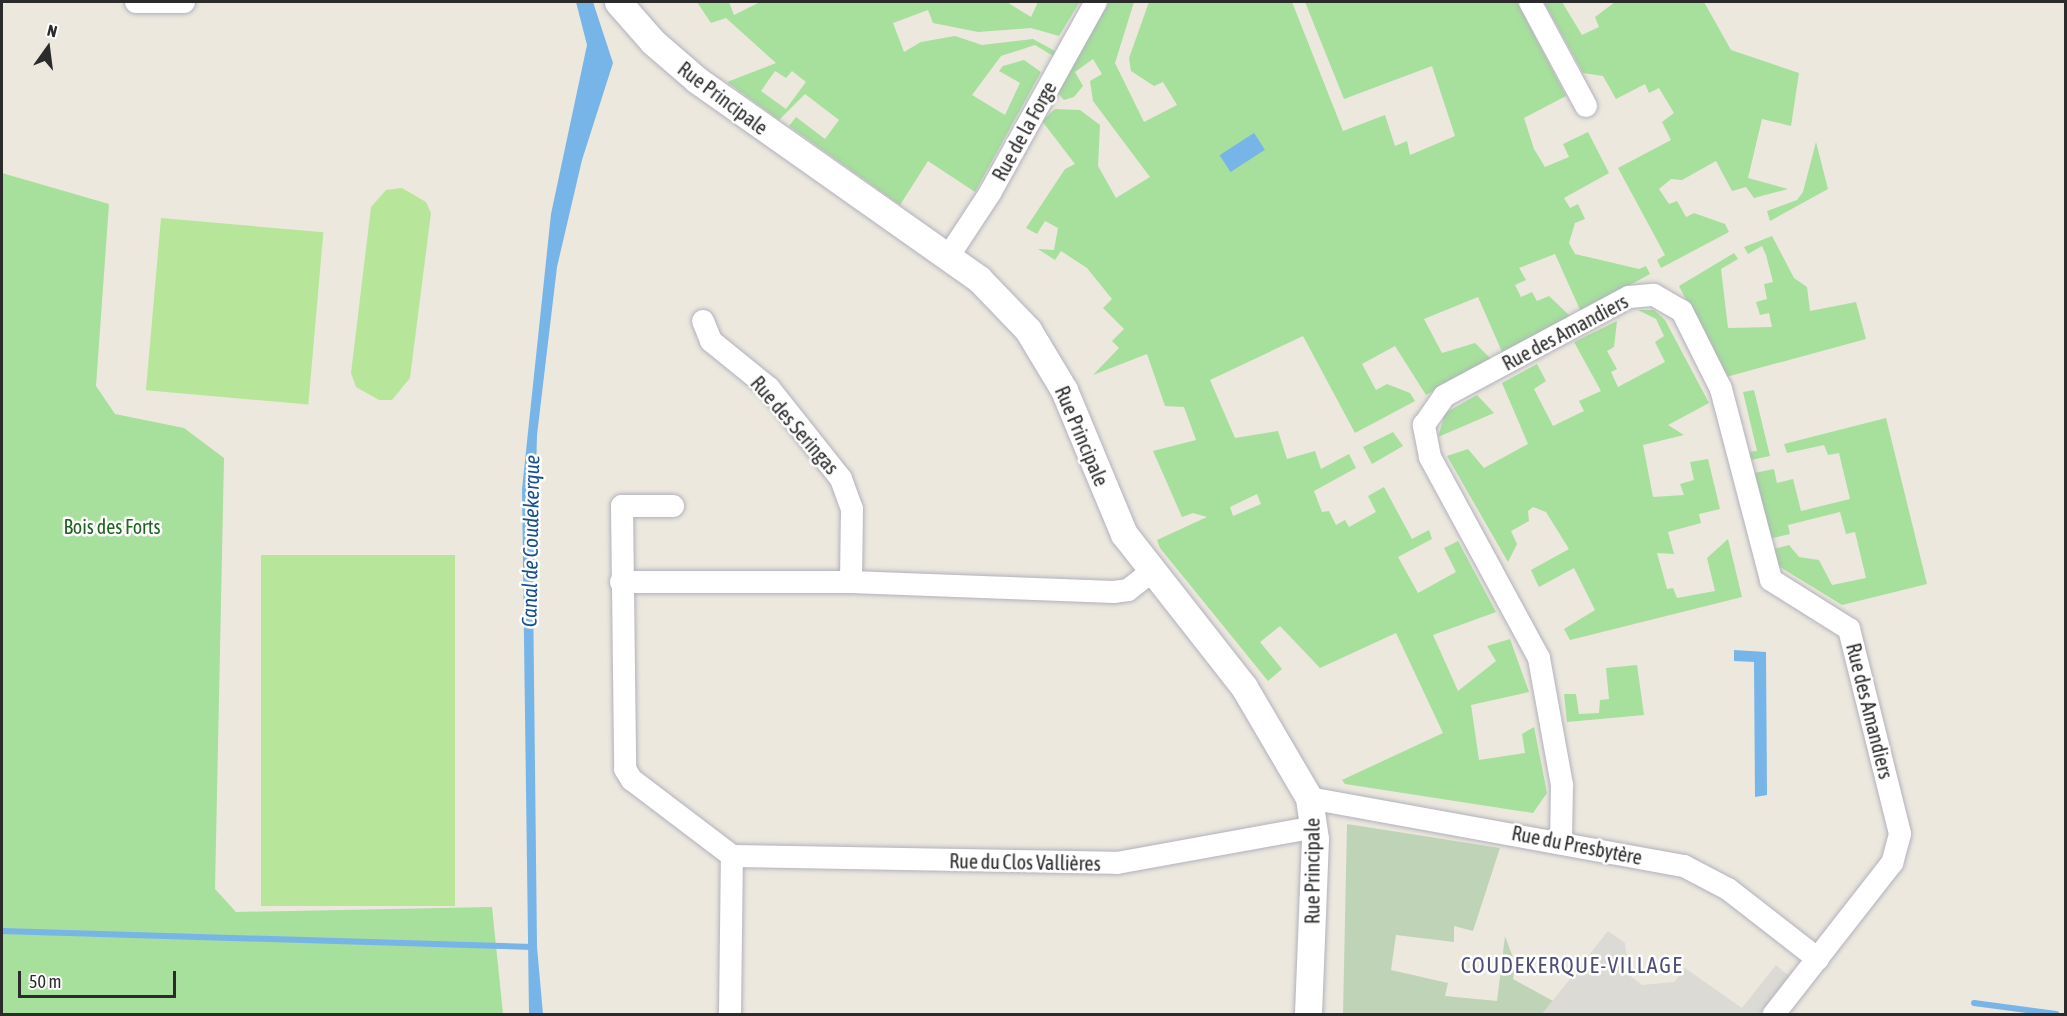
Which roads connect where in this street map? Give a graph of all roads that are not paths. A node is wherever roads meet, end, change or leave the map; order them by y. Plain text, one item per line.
1 (136, 2) edge
2 (184, 2) edge
3 (618, 2) edge
4 (1096, 2) edge
5 (1530, 2) edge
6 (1586, 106) dead end
7 (948, 257) junction
8 (703, 321) dead end
9 (673, 506) dead end
10 (1151, 572) junction
11 (621, 582) junction
12 (851, 582) junction
13 (1309, 798) junction
14 (1315, 827) junction
15 (1561, 842) junction
16 (732, 856) junction
17 (1818, 959) junction
18 (730, 1014) edge
19 (1308, 1014) edge
20 (1774, 1014) edge

1 - 2 street
3 - 7 street, Rue Principale
4 - 7 street, Rue de la Forge
5 - 6 street
7 - 10 street, Rue Principale
8 - 12 street, Rue des Seringas
9 - 11 street
10 - 12 street
10 - 13 street, Rue Principale
11 - 12 street
11 - 16 street
13 - 14 street, Rue Principale
13 - 15 street, Rue du Presbytère
14 - 16 street, Rue du Clos Vallières
14 - 19 street, Rue Principale
15 - 17 street, Rue du Presbytère
15 - 17 street, Rue des Amandiers
16 - 18 street
17 - 20 street, Rue des Amandiers

